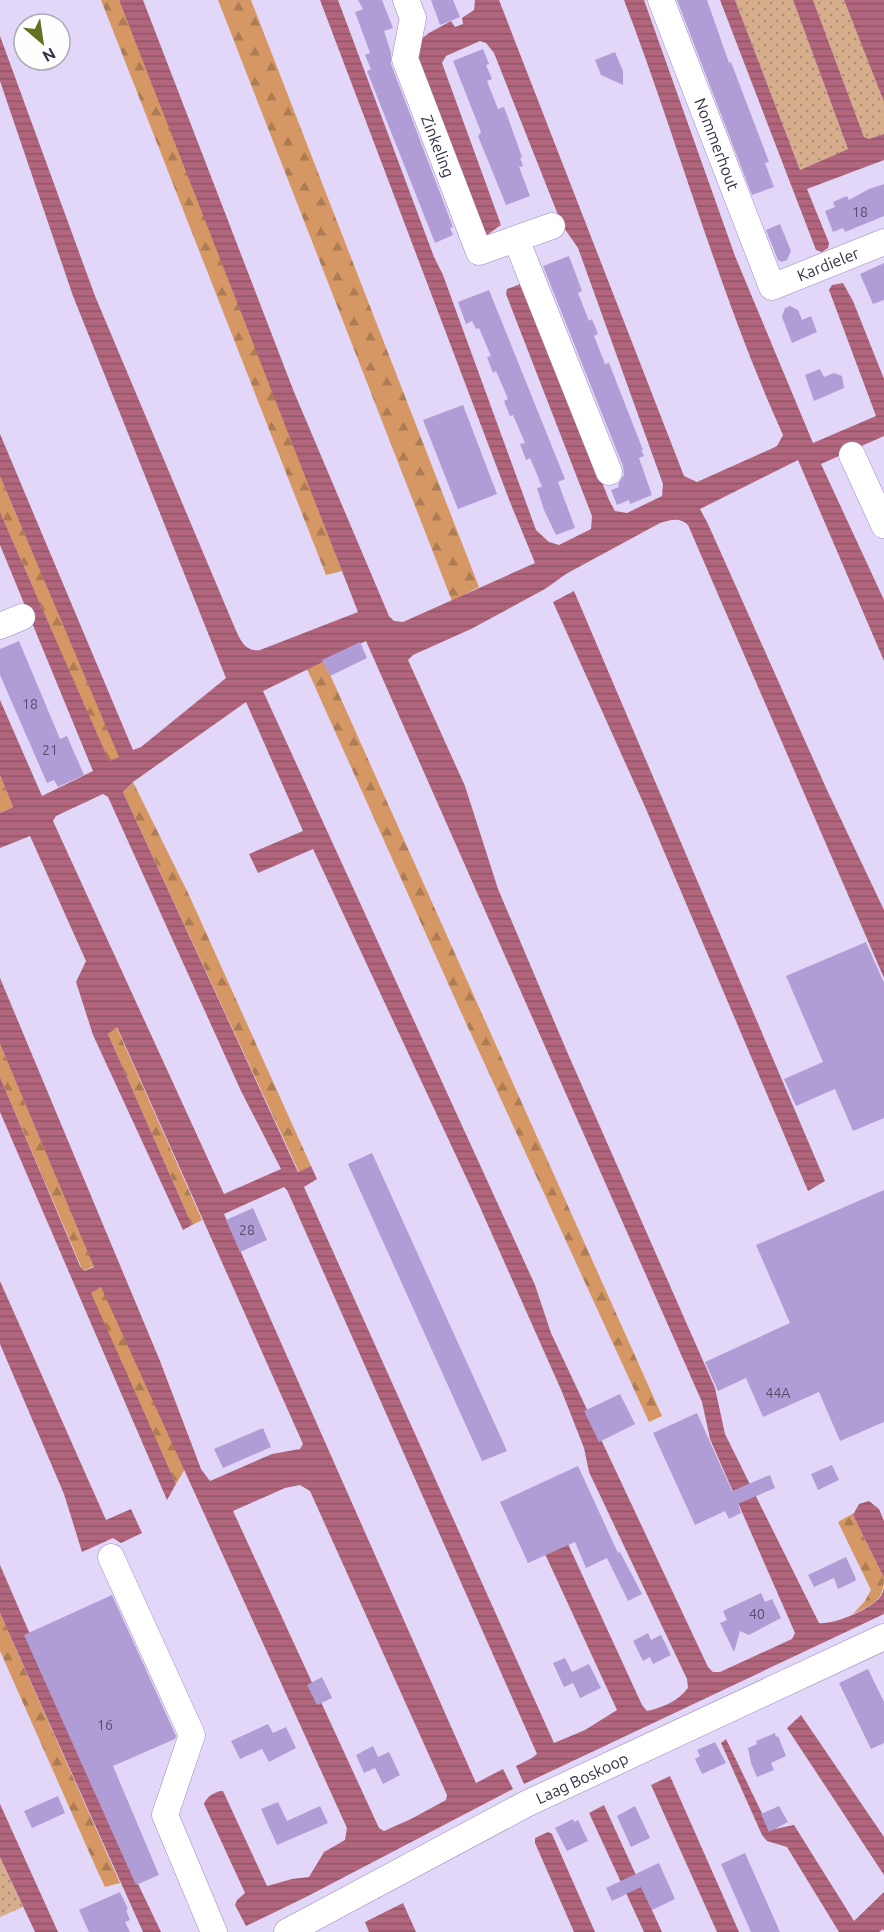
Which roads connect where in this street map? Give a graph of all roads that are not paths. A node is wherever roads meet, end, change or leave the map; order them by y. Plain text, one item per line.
1 (406, 0) edge
2 (661, 0) edge
3 (552, 226) dead end
4 (516, 239) junction
5 (884, 242) edge
6 (772, 287) joint
7 (852, 455) dead end
8 (609, 472) dead end
9 (884, 525) edge
10 (111, 1557) dead end
11 (884, 1637) edge
12 (214, 1932) edge
13 (287, 1932) edge

1 - 4 street, Zinkeling
2 - 6 street, Nommerhout
3 - 4 street, Zinkeling
4 - 8 street
5 - 6 street, Kardieler
7 - 9 street
10 - 12 street
11 - 13 street, Laag Boskoop

